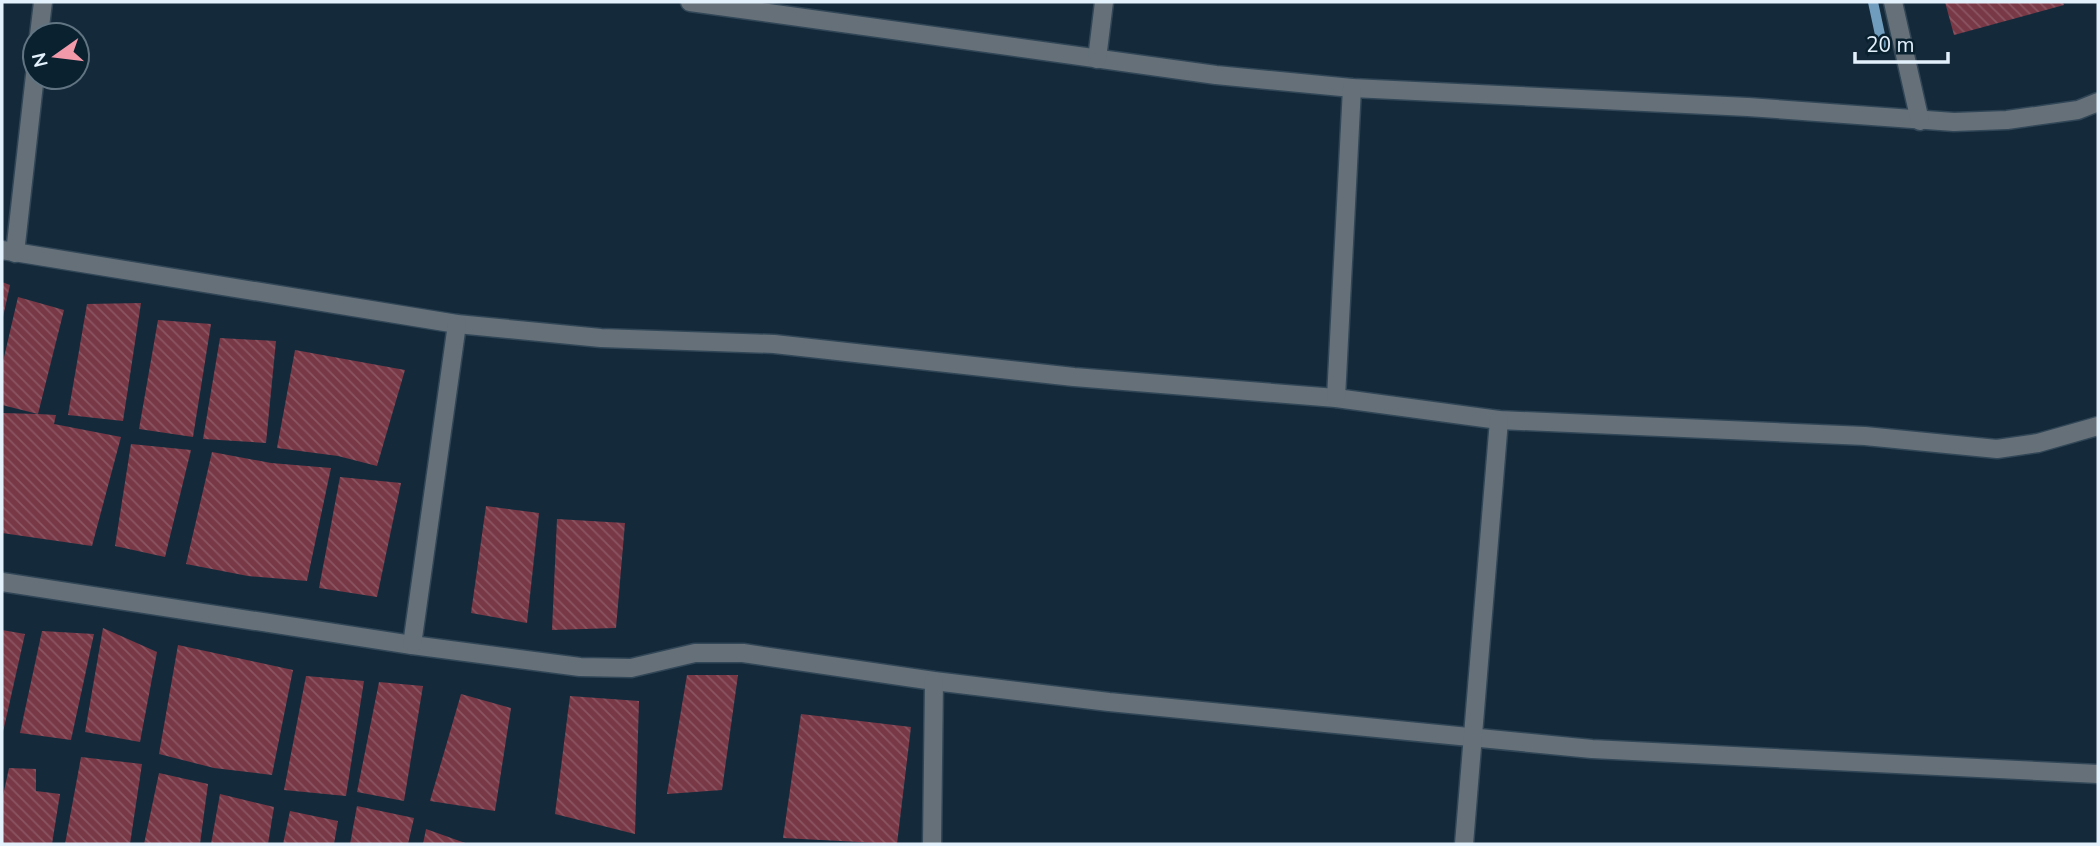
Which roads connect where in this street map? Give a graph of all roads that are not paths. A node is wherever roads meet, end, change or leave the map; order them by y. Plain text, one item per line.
1 (43, 2) edge
2 (690, 2) edge
3 (1104, 2) edge
4 (1893, 2) edge
5 (41, 21) edge
6 (1097, 59) junction
7 (1352, 88) junction
8 (33, 91) edge
9 (2098, 102) edge
10 (1920, 121) junction
11 (8, 251) edge
12 (457, 324) junction
13 (1336, 398) junction
14 (1499, 420) junction
15 (2098, 426) edge
16 (2, 582) edge
17 (412, 645) junction
18 (934, 681) junction
19 (1472, 738) junction
20 (2098, 774) edge
21 (932, 844) edge
22 (1464, 844) edge

1 - 5 street
2 - 6 street
3 - 6 street
4 - 10 street
6 - 7 street
7 - 10 street
7 - 13 street
8 - 11 street
9 - 10 street
11 - 12 street
12 - 13 street
12 - 17 street
13 - 14 street
14 - 15 street
14 - 19 street
16 - 17 street
17 - 18 street
18 - 19 street
18 - 21 street
19 - 20 street
19 - 22 street

